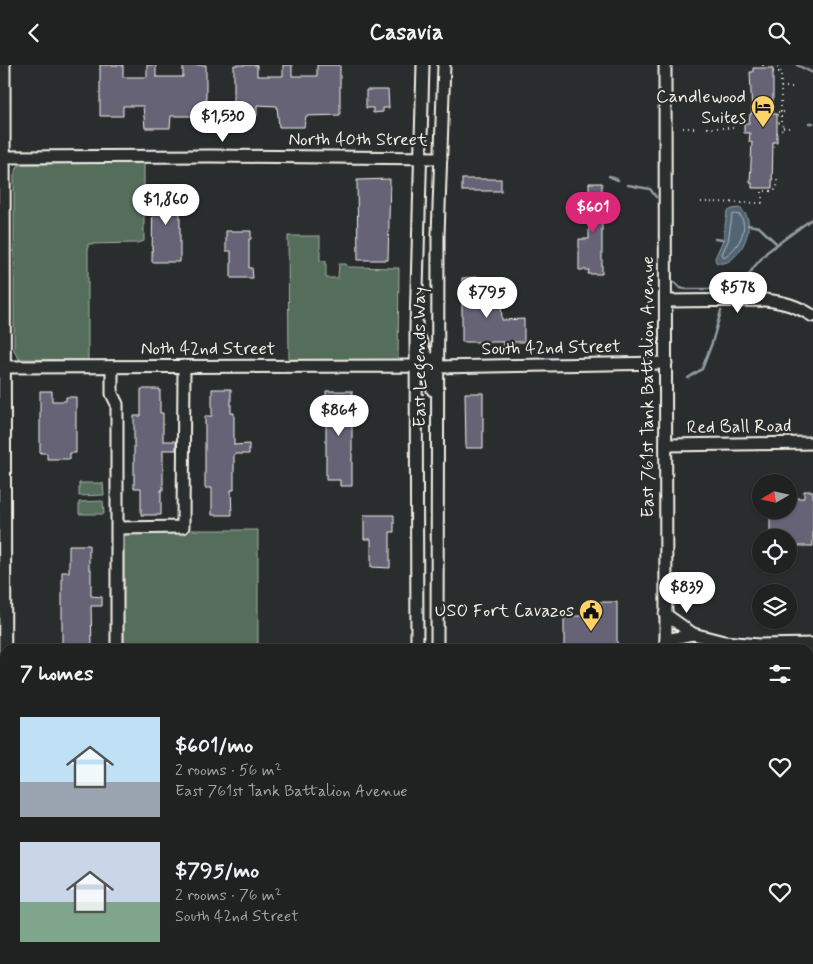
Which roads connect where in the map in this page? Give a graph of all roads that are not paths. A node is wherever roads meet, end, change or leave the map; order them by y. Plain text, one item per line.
1 (4, 65) edge
2 (423, 65) edge
3 (444, 65) edge
4 (665, 65) edge
5 (4, 157) junction
6 (420, 157) junction
7 (441, 158) junction
8 (666, 301) junction
9 (813, 303) edge
10 (798, 307) junction
11 (813, 316) edge
12 (416, 327) junction
13 (666, 363) junction
14 (184, 366) junction
15 (417, 366) junction
16 (2, 367) edge
17 (112, 367) junction
18 (437, 367) junction
19 (437, 400) junction
20 (813, 443) edge
21 (666, 445) junction
22 (118, 528) junction
23 (665, 614) junction
24 (2, 624) edge
25 (693, 634) junction
26 (3, 644) edge
27 (117, 644) edge
28 (417, 644) edge
29 (437, 644) edge
30 (666, 644) edge
31 (668, 644) edge
32 (747, 644) edge

1 - 5 street
2 - 6 street, East Legends Way
3 - 7 street, East Legends Way
4 - 8 street, East 761st Tank Battalion Avenue
5 - 6 street, North 40th Street
5 - 16 street
6 - 7 street, North 40th Street
6 - 12 street, East Legends Way
7 - 18 street, East Legends Way
8 - 10 street
8 - 13 street, East 761st Tank Battalion Avenue
9 - 10 street
10 - 11 street
12 - 15 street, East Legends Way
12 - 18 street
13 - 18 street, South 42nd Street
13 - 21 street, East 761st Tank Battalion Avenue
14 - 15 street, Noth 42nd Street
14 - 17 street, Noth 42nd Street
14 - 22 street
15 - 19 street
15 - 28 street, East Legends Way
16 - 17 street, Noth 42nd Street
16 - 24 street
17 - 22 street
18 - 19 street, East Legends Way
19 - 29 street, East Legends Way
20 - 21 street, Red Ball Road
21 - 23 street, East 761st Tank Battalion Avenue
22 - 27 street
23 - 25 street
23 - 30 street, East 761st Tank Battalion Avenue
24 - 26 street
25 - 31 street
25 - 32 street

